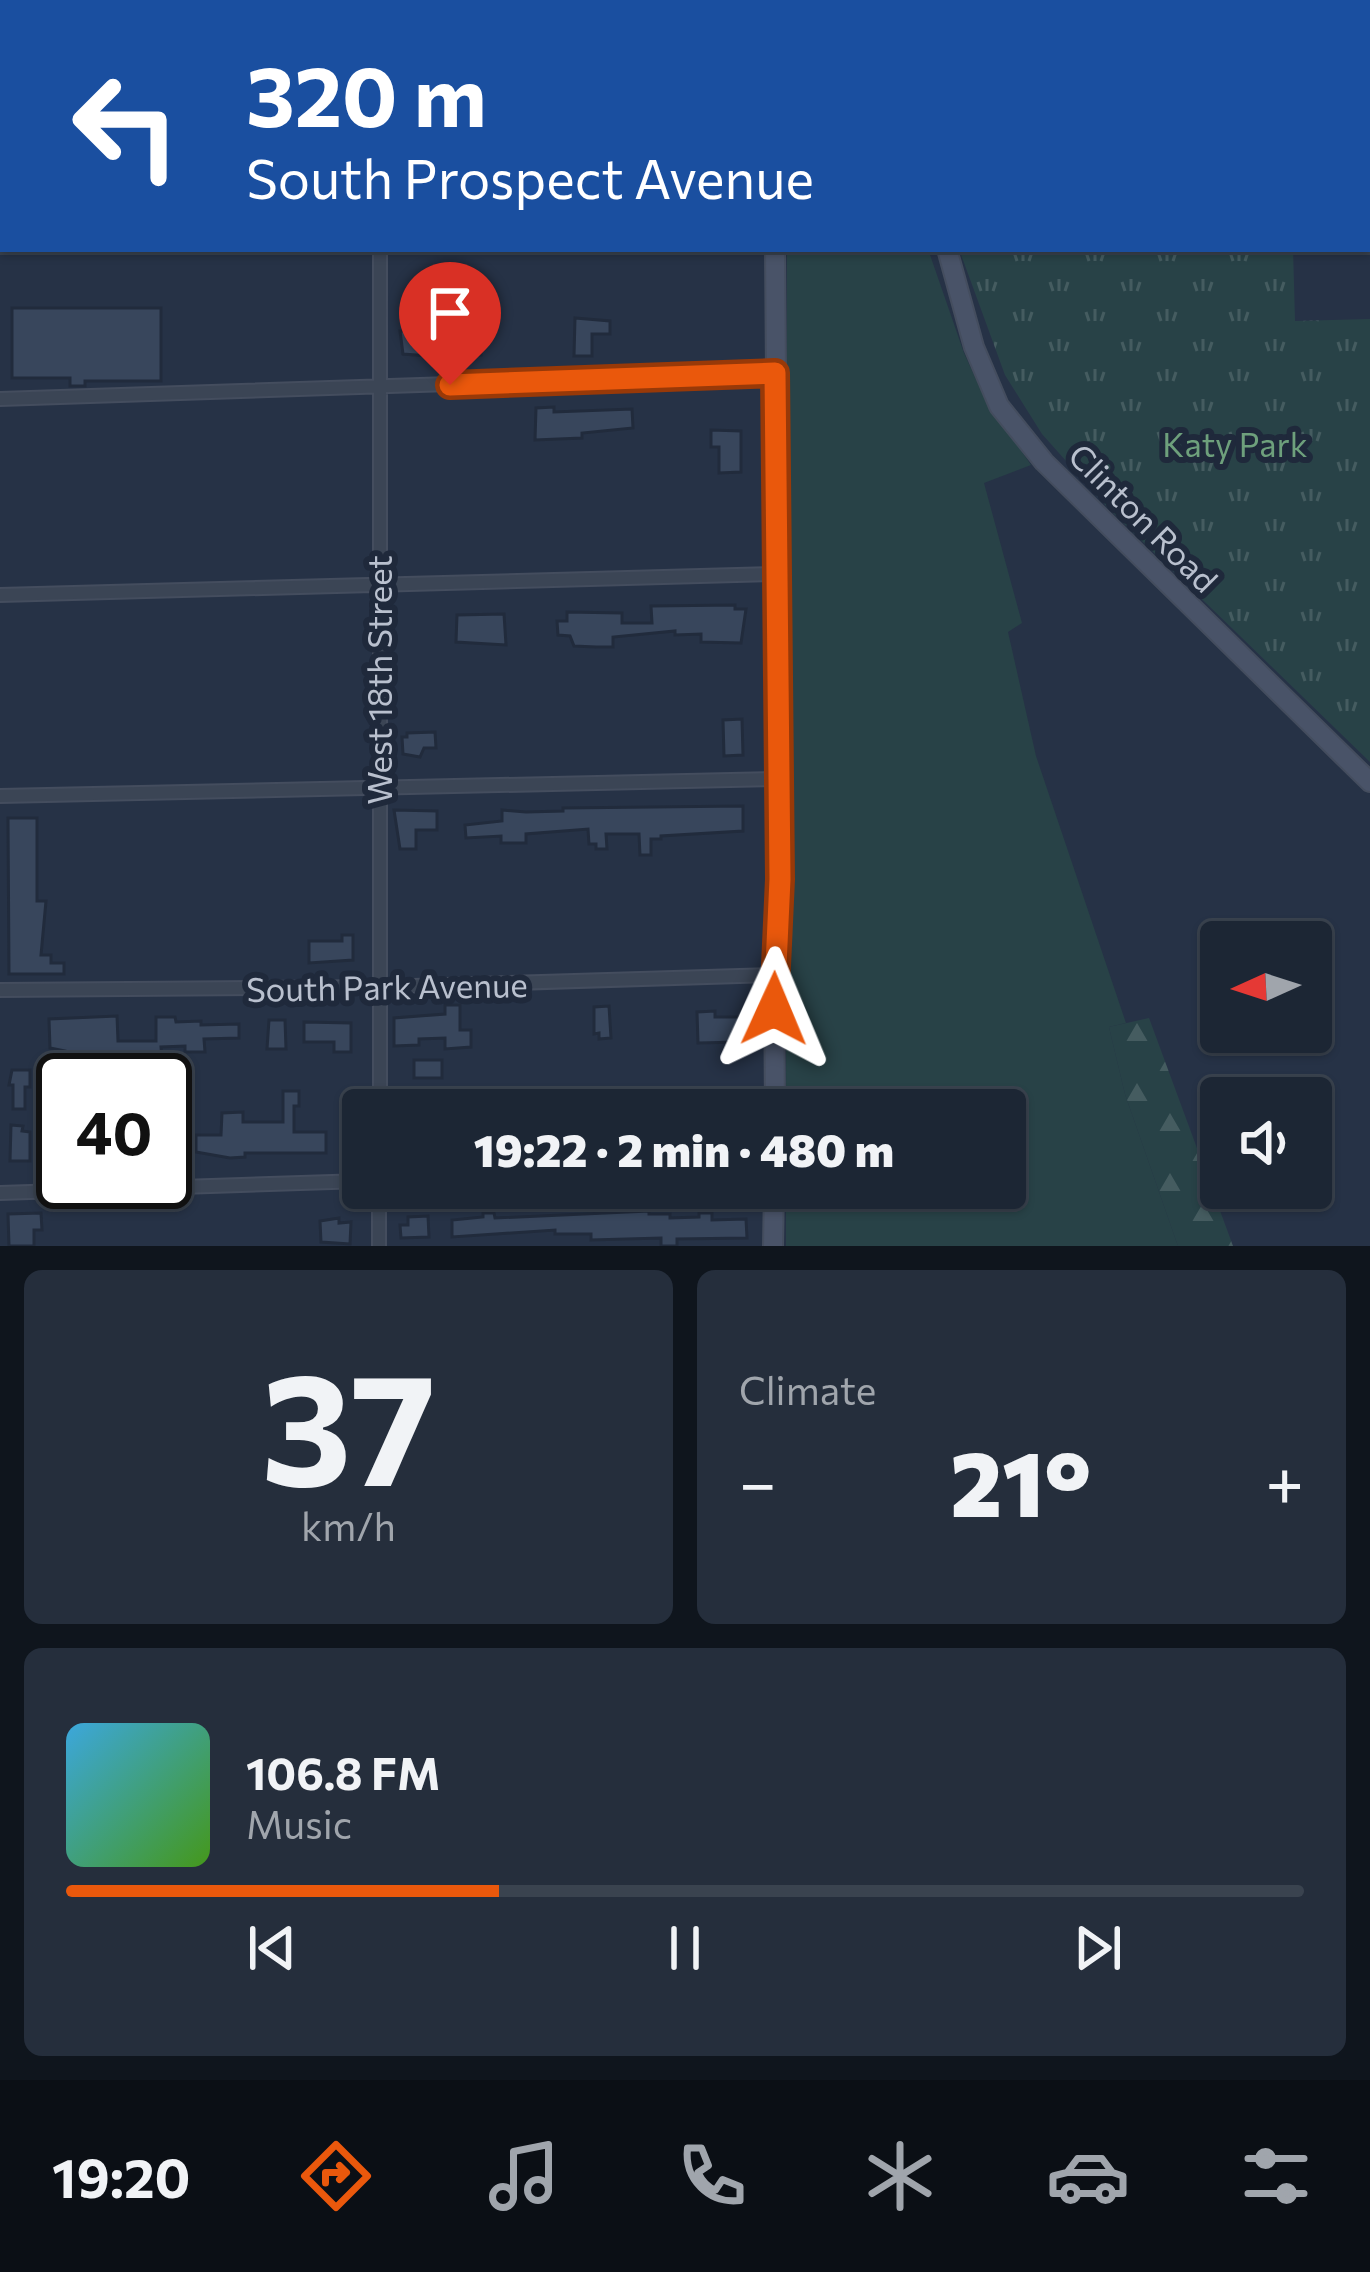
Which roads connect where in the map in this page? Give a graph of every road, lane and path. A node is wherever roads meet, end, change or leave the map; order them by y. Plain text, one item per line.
1 (380, 252) edge
2 (776, 252) edge
3 (948, 252) edge
4 (775, 373) junction
5 (381, 386) junction
6 (0, 399) edge
7 (776, 574) junction
8 (377, 584) junction
9 (0, 596) edge
10 (778, 779) junction
11 (1370, 782) edge
12 (378, 788) junction
13 (0, 796) edge
14 (774, 975) junction
15 (381, 987) junction
16 (0, 990) edge
17 (380, 1089) edge
18 (775, 1089) edge
19 (342, 1182) edge
20 (0, 1193) edge
21 (379, 1209) edge
22 (774, 1209) edge
23 (379, 1246) edge
24 (773, 1246) edge

1 - 5 street, West 18th Street
2 - 4 street
3 - 11 street, Clinton Road
4 - 5 street
4 - 7 street
5 - 6 street
5 - 8 street, West 18th Street
7 - 8 street
7 - 10 street
8 - 9 street
8 - 12 street, West 18th Street
10 - 12 street
10 - 14 street
12 - 13 street
12 - 15 street, West 18th Street
14 - 15 street, South Park Avenue
14 - 18 street
15 - 16 street, South Park Avenue
15 - 17 street, West 18th Street
19 - 20 street
21 - 23 street
22 - 24 street

